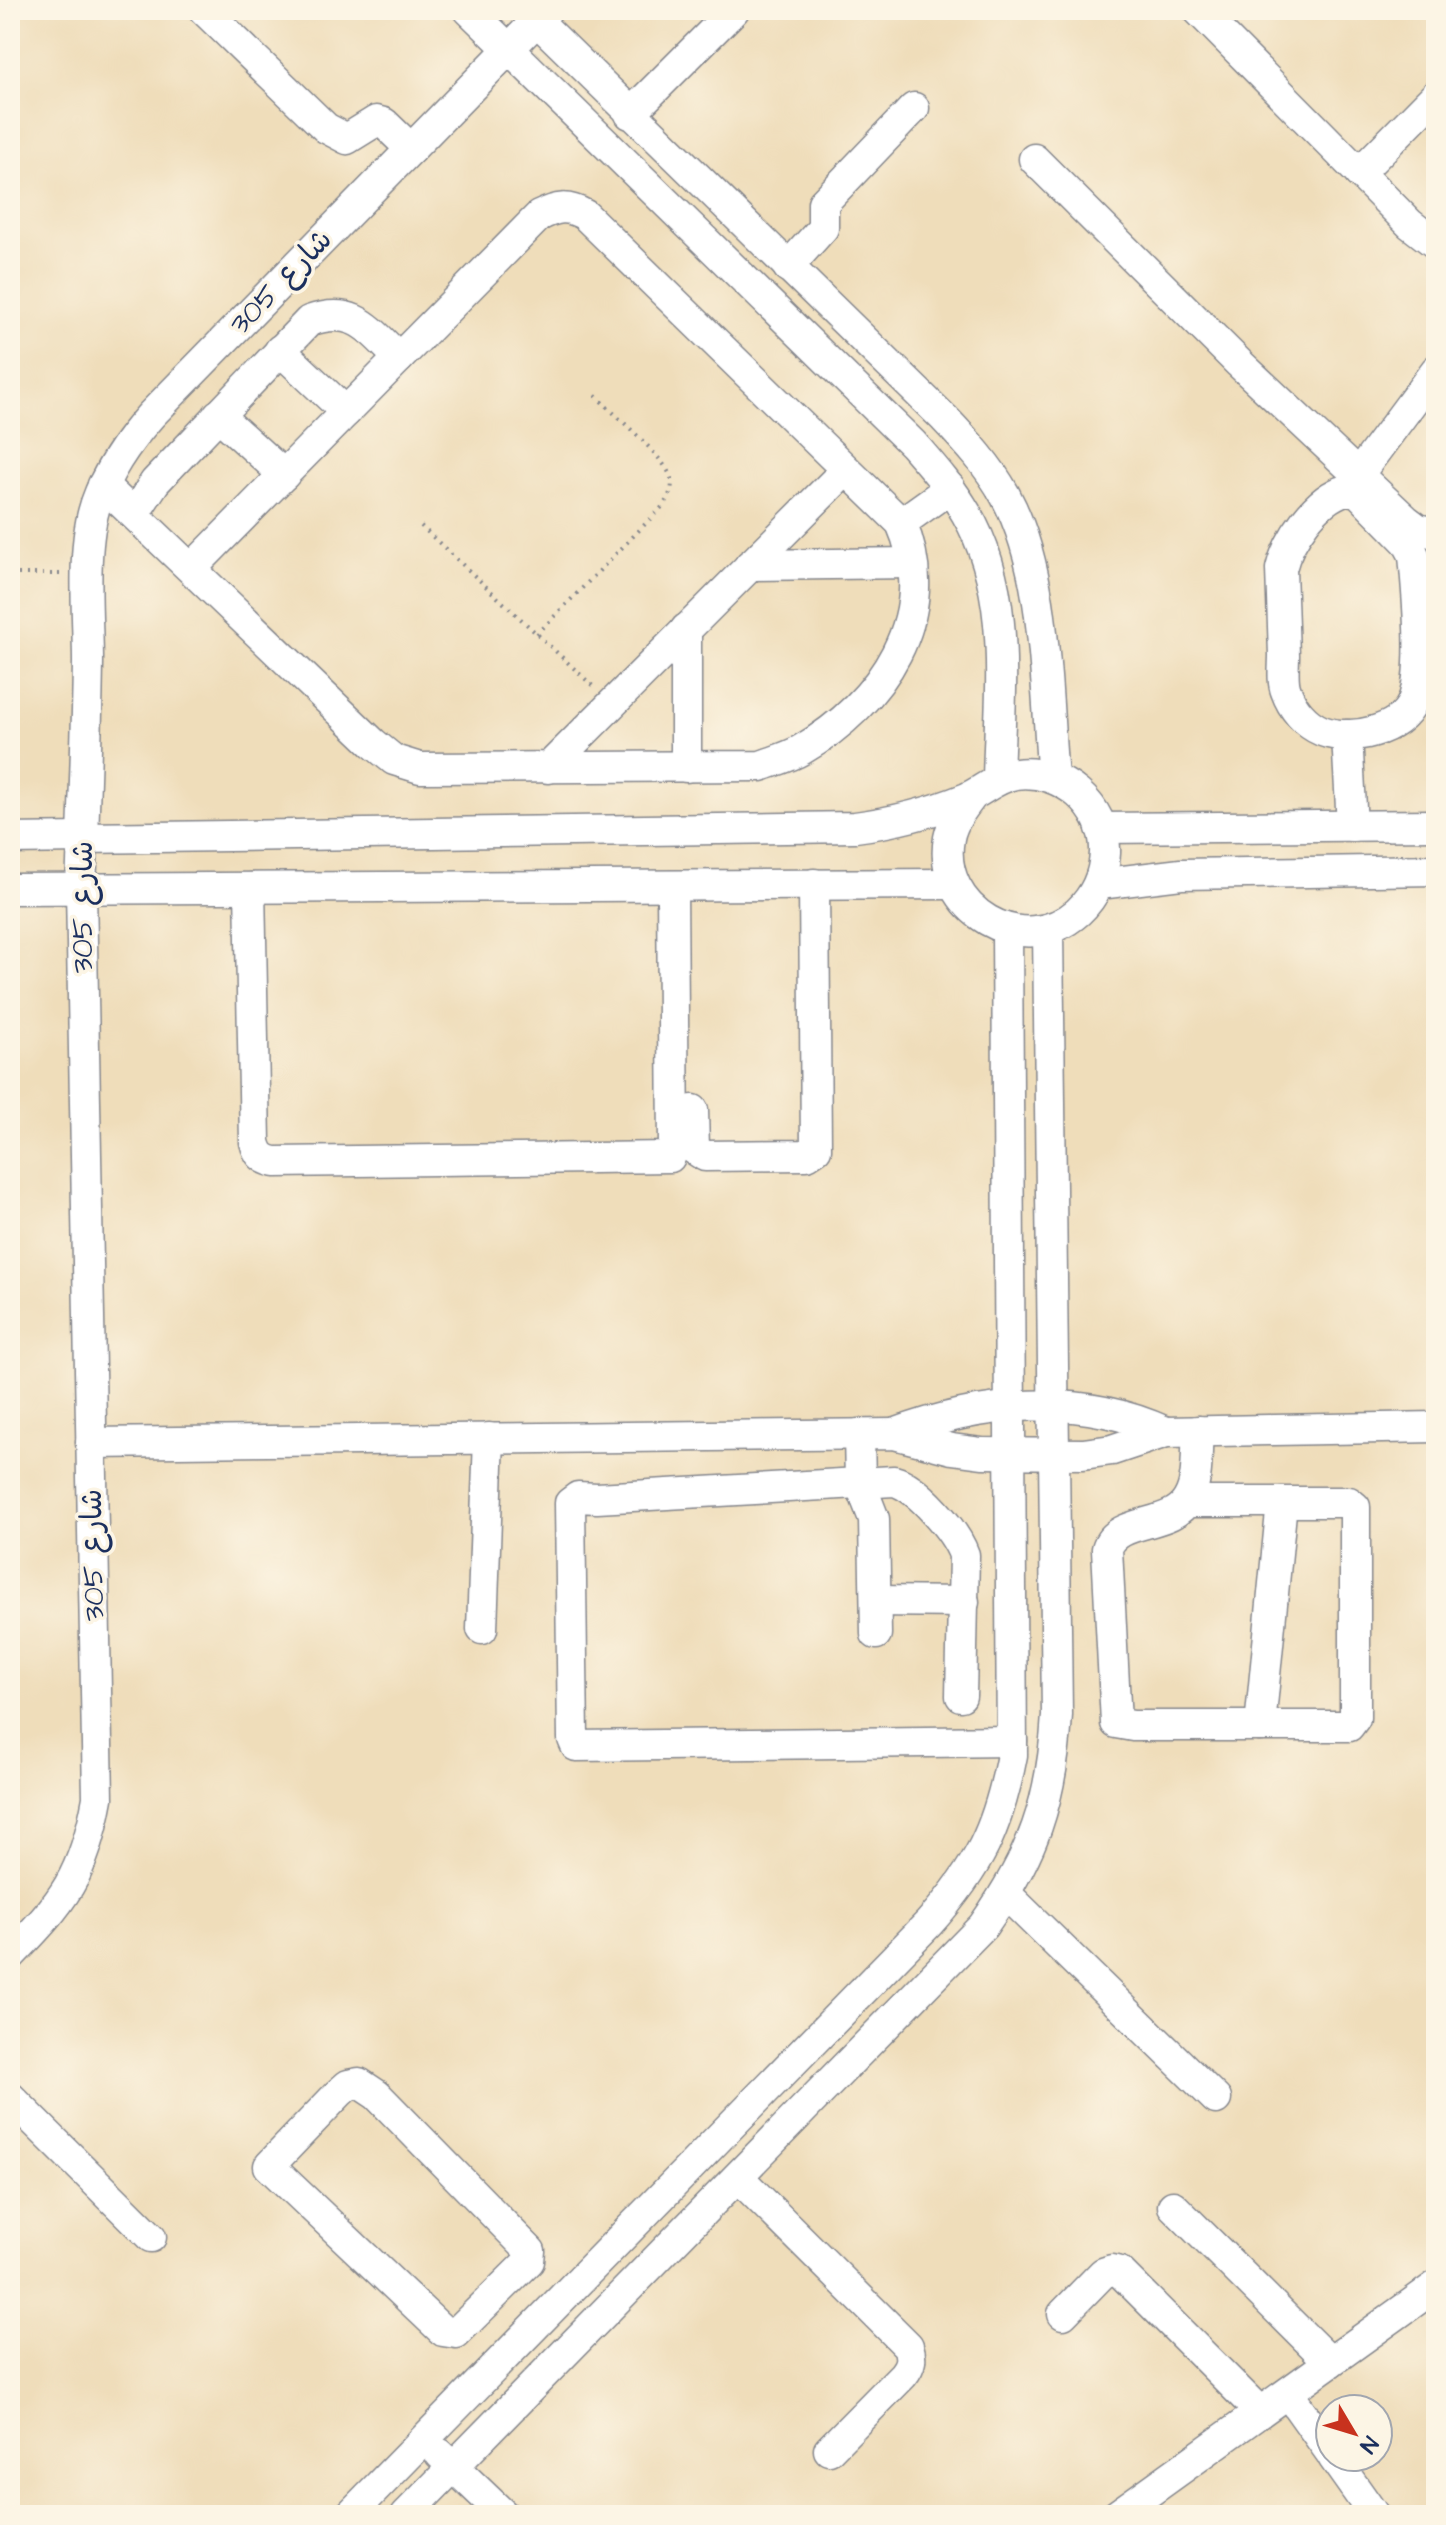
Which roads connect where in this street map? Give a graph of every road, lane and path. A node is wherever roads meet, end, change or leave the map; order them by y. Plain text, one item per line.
1 (204, 10) edge
2 (469, 10) edge
3 (734, 10) edge
4 (1198, 10) edge
5 (536, 14) edge
6 (508, 49) junction
7 (1436, 95) edge
8 (914, 108) dead end
9 (630, 114) junction
10 (411, 149) junction
11 (1034, 159) dead end
12 (1359, 173) junction
13 (1436, 244) edge
14 (788, 267) junction
15 (280, 350) junction
16 (399, 358) junction
17 (1436, 370) edge
18 (595, 395) dead end
19 (346, 412) junction
20 (218, 415) junction
21 (846, 470) junction
22 (284, 475) junction
23 (1358, 475) junction
24 (103, 485) junction
25 (950, 488) junction
26 (134, 514) junction
27 (901, 523) junction
28 (421, 526) dead end
29 (1436, 533) edge
30 (912, 563) junction
31 (750, 565) junction
32 (191, 569) junction
33 (10, 574) edge
34 (88, 574) junction
35 (686, 629) junction
36 (537, 634) junction
37 (612, 704) junction
38 (1347, 735) junction
39 (686, 767) junction
40 (548, 768) junction
41 (1053, 778) junction
42 (998, 779) junction
43 (972, 796) junction
44 (1436, 825) edge
45 (1352, 826) junction
46 (1101, 828) junction
47 (83, 837) junction
48 (10, 839) edge
49 (1436, 870) edge
50 (814, 884) junction
51 (953, 884) junction
52 (1099, 884) junction
53 (682, 885) junction
54 (250, 888) junction
55 (10, 889) edge
56 (81, 889) junction
57 (1048, 929) junction
58 (1007, 930) junction
59 (1010, 1406) junction
60 (1055, 1406) junction
61 (1436, 1427) edge
62 (1198, 1431) junction
63 (1166, 1432) junction
64 (859, 1434) junction
65 (894, 1434) junction
66 (489, 1438) junction
67 (91, 1443) junction
68 (1054, 1453) junction
69 (1011, 1454) junction
70 (860, 1483) junction
71 (1187, 1502) junction
72 (1282, 1502) junction
73 (876, 1601) junction
74 (964, 1602) junction
75 (482, 1629) dead end
76 (876, 1634) dead end
77 (961, 1696) dead end
78 (1260, 1726) junction
79 (1012, 1741) junction
80 (1006, 1894) junction
81 (10, 1956) edge
82 (10, 2097) edge
83 (1216, 2099) dead end
84 (739, 2178) junction
85 (1173, 2206) dead end
86 (151, 2237) dead end
87 (1436, 2286) edge
88 (493, 2297) junction
89 (1063, 2314) dead end
90 (531, 2330) junction
91 (1330, 2362) junction
92 (1288, 2393) junction
93 (1260, 2412) junction
94 (1314, 2430) edge
95 (424, 2439) junction
96 (829, 2450) dead end
97 (453, 2467) junction
98 (1345, 2473) edge
99 (350, 2515) edge
100 (406, 2515) edge
101 (504, 2515) edge
102 (1117, 2515) edge
103 (1374, 2515) edge

1 - 10 lane
2 - 6 lane
3 - 9 lane
4 - 12 lane
5 - 6 lane, شارع 305
5 - 9 lane
6 - 10 lane, شارع 305
6 - 25 lane
7 - 12 lane
8 - 14 lane
9 - 14 lane
10 - 24 lane, شارع 305
11 - 23 lane
12 - 13 lane
14 - 41 lane
15 - 16 lane
15 - 19 lane
15 - 20 lane
16 - 19 lane
16 - 21 lane
17 - 23 lane
18 - 36 path
19 - 22 lane
20 - 22 lane
20 - 26 lane
21 - 27 lane
21 - 31 lane
22 - 32 lane
23 - 29 lane
24 - 26 lane
24 - 34 lane, شارع 305
25 - 27 lane
25 - 42 lane
26 - 32 lane
27 - 30 lane
28 - 36 path
30 - 31 lane
30 - 39 lane
31 - 35 lane
32 - 40 lane
33 - 34 path
34 - 47 lane, شارع 305
35 - 37 lane
35 - 39 lane
36 - 37 path
37 - 40 lane
38 - 38 lane
38 - 45 lane
39 - 40 lane
41 - 42 lane
41 - 46 lane
42 - 43 lane
43 - 47 lane
43 - 51 lane
44 - 45 lane
45 - 46 lane
46 - 52 lane
47 - 48 lane
47 - 56 lane, شارع 305
49 - 52 lane
50 - 51 lane
50 - 53 lane
50 - 53 lane
51 - 58 lane
52 - 57 lane
53 - 54 lane
53 - 54 lane
54 - 56 lane
55 - 56 lane
56 - 67 lane, شارع 305
57 - 58 lane
57 - 60 lane
58 - 59 lane
59 - 60 lane
59 - 65 lane
59 - 69 lane
60 - 63 lane
60 - 68 lane
61 - 62 lane
62 - 63 lane
62 - 71 lane
63 - 68 lane
64 - 65 lane
64 - 66 lane
64 - 70 lane
65 - 69 lane
66 - 67 lane
66 - 75 lane
67 - 81 lane, شارع 305
68 - 69 lane
68 - 80 lane
69 - 79 lane
70 - 73 lane
70 - 74 lane
70 - 79 lane
71 - 72 lane
71 - 78 lane
72 - 78 lane
72 - 78 lane
73 - 74 lane
73 - 76 lane
74 - 77 lane
79 - 90 lane
80 - 83 lane
80 - 84 lane
82 - 86 lane
84 - 96 lane
84 - 97 lane
85 - 91 lane
87 - 91 lane
88 - 88 lane
88 - 90 lane
89 - 93 lane
90 - 95 lane
91 - 92 lane
92 - 93 lane
92 - 94 lane
93 - 102 lane
95 - 97 lane
95 - 99 lane
97 - 100 lane
97 - 101 lane
98 - 103 lane

